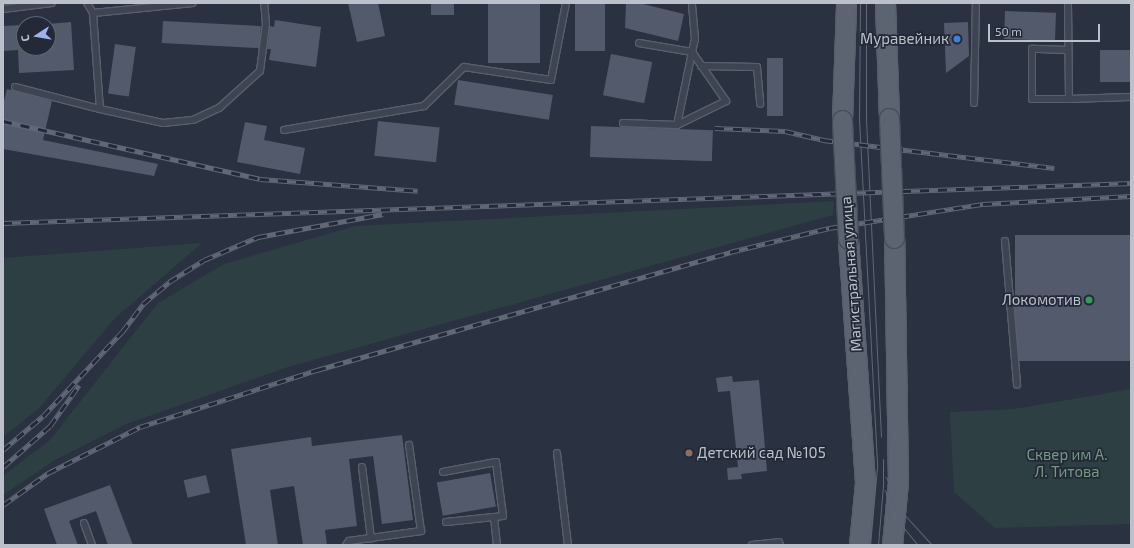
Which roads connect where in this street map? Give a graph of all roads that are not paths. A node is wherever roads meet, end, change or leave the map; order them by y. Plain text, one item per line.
1 (52, 3) edge
2 (87, 3) edge
3 (193, 3) edge
4 (264, 3) edge
5 (566, 3) edge
6 (692, 3) edge
7 (846, 3) edge
8 (886, 3) edge
9 (976, 3) edge
10 (1068, 3) edge
11 (3, 9) edge
12 (94, 13) junction
13 (639, 43) dead end
14 (1068, 50) junction
15 (692, 52) junction
16 (701, 66) junction
17 (14, 87) dead end
18 (1129, 98) dead end
19 (1069, 99) junction
20 (974, 103) dead end
21 (760, 104) dead end
22 (100, 109) junction
23 (623, 123) dead end
24 (677, 125) junction
25 (284, 130) dead end
26 (1005, 241) dead end
27 (1017, 384) dead end
28 (409, 445) dead end
29 (557, 453) dead end
30 (362, 467) dead end
31 (442, 472) dead end
32 (494, 517) junction
33 (446, 522) dead end
34 (84, 523) dead end
35 (371, 538) junction
36 (92, 545) edge
37 (346, 545) edge
38 (497, 545) edge
39 (568, 545) edge
40 (752, 545) edge
41 (780, 545) edge
42 (859, 545) edge
43 (892, 545) edge

1 - 11 lane
2 - 12 lane
3 - 12 lane
4 - 22 lane
5 - 25 lane
6 - 15 lane
7 - 42 main road, Магистральная улица, bridge
8 - 43 main road, bridge
9 - 20 lane
10 - 14 lane
12 - 22 lane
13 - 15 lane
14 - 19 lane
14 - 19 lane
15 - 16 lane
15 - 24 lane
16 - 21 lane
16 - 24 lane
17 - 22 lane
18 - 19 lane
23 - 24 lane
26 - 27 lane
28 - 35 lane
29 - 39 lane
30 - 35 lane
31 - 32 lane
32 - 33 lane
32 - 38 lane
34 - 36 lane
35 - 37 lane
40 - 41 lane

